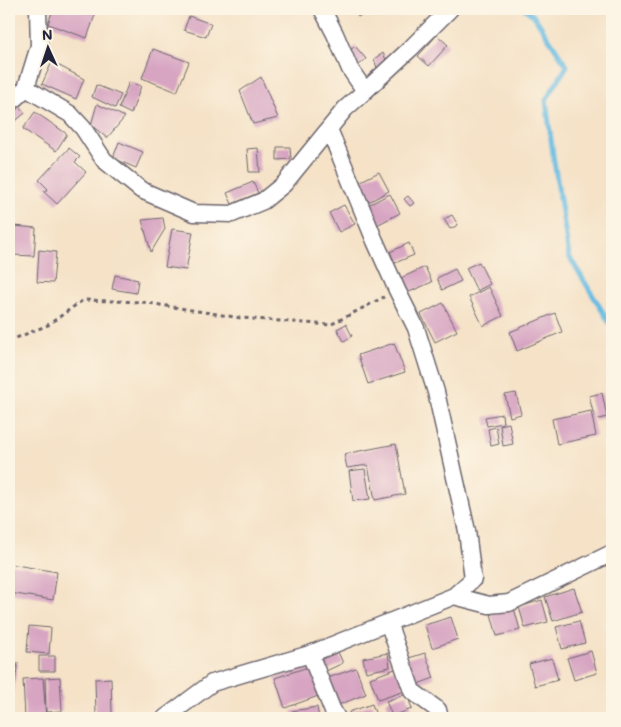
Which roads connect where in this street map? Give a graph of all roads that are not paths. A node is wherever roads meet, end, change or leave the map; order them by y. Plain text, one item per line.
1 (38, 9) edge
2 (322, 9) edge
3 (450, 9) edge
4 (26, 88) junction
5 (365, 91) junction
6 (9, 104) edge
7 (329, 129) junction
8 (612, 553) edge
9 (454, 596) junction
10 (388, 622) junction
11 (310, 654) junction
12 (165, 718) edge
13 (337, 718) edge
14 (440, 718) edge

1 - 4 street
2 - 5 street
3 - 5 street
4 - 6 street
4 - 7 street
5 - 7 street
7 - 9 street
8 - 9 street
9 - 10 street
10 - 11 street
10 - 14 street
11 - 12 street
11 - 13 street

